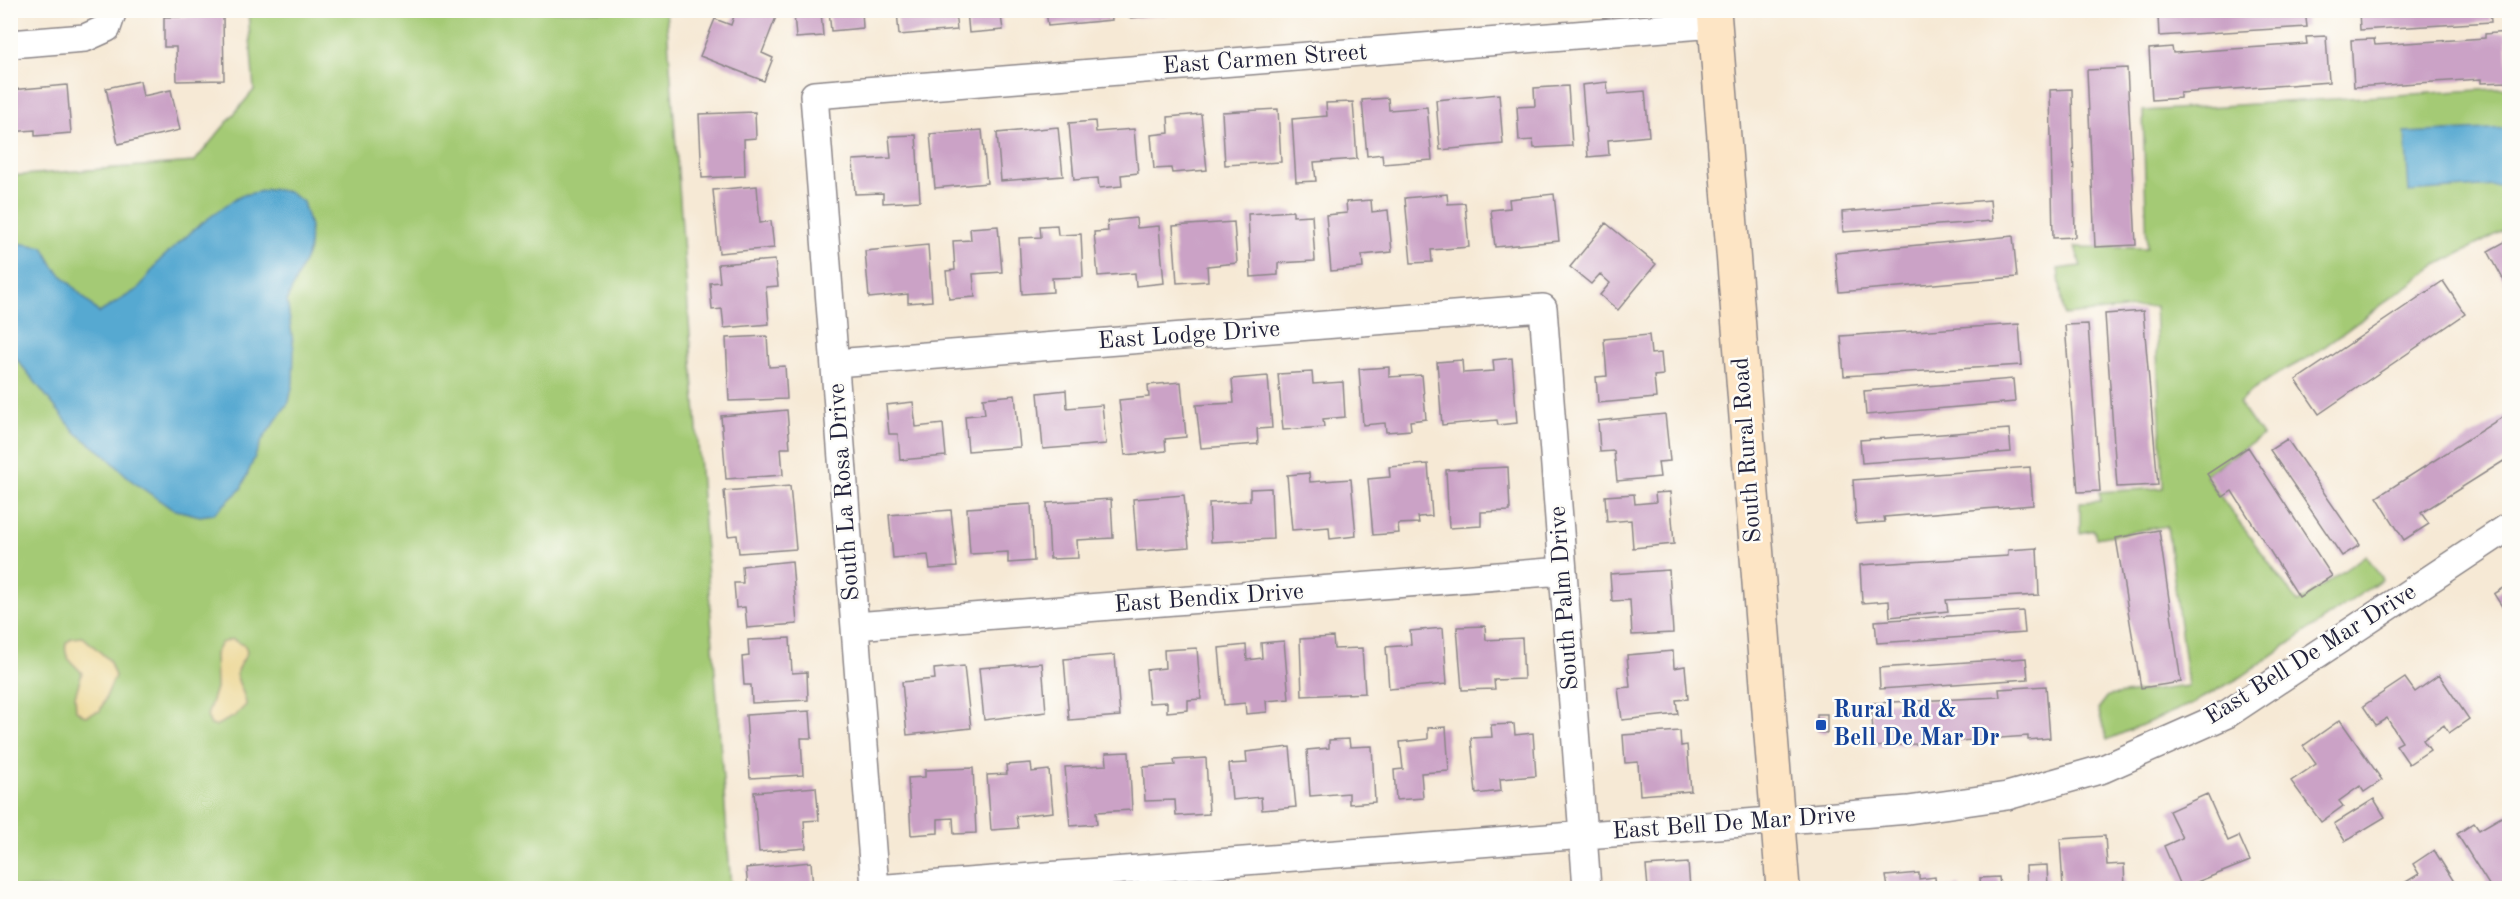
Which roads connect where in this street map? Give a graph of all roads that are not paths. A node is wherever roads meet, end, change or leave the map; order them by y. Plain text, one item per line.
1 (1715, 17) edge
2 (110, 19) edge
3 (10, 44) edge
4 (814, 95) joint
5 (1543, 308) joint
6 (835, 363) junction
7 (2510, 525) edge
8 (1563, 571) junction
9 (855, 626) junction
10 (1778, 821) junction
11 (1583, 835) junction
12 (1035, 883) edge
13 (875, 888) edge
14 (888, 888) edge
15 (1587, 888) edge
16 (1783, 888) edge

1 - 4 street, East Carmen Street
1 - 10 main road, South Rural Road
2 - 3 street
4 - 6 street, South La Rosa Drive
5 - 6 street, East Lodge Drive
5 - 8 street, South Palm Drive
6 - 9 street, South La Rosa Drive
7 - 10 street, East Bell De Mar Drive
8 - 9 street, East Bendix Drive
8 - 11 street, South Palm Drive
9 - 13 street, South La Rosa Drive
10 - 11 street, East Bell De Mar Drive
10 - 16 main road, South Rural Road
11 - 12 street, East Bell De Mar Drive
11 - 15 street, South Palm Drive
12 - 14 street, East Bell De Mar Drive

